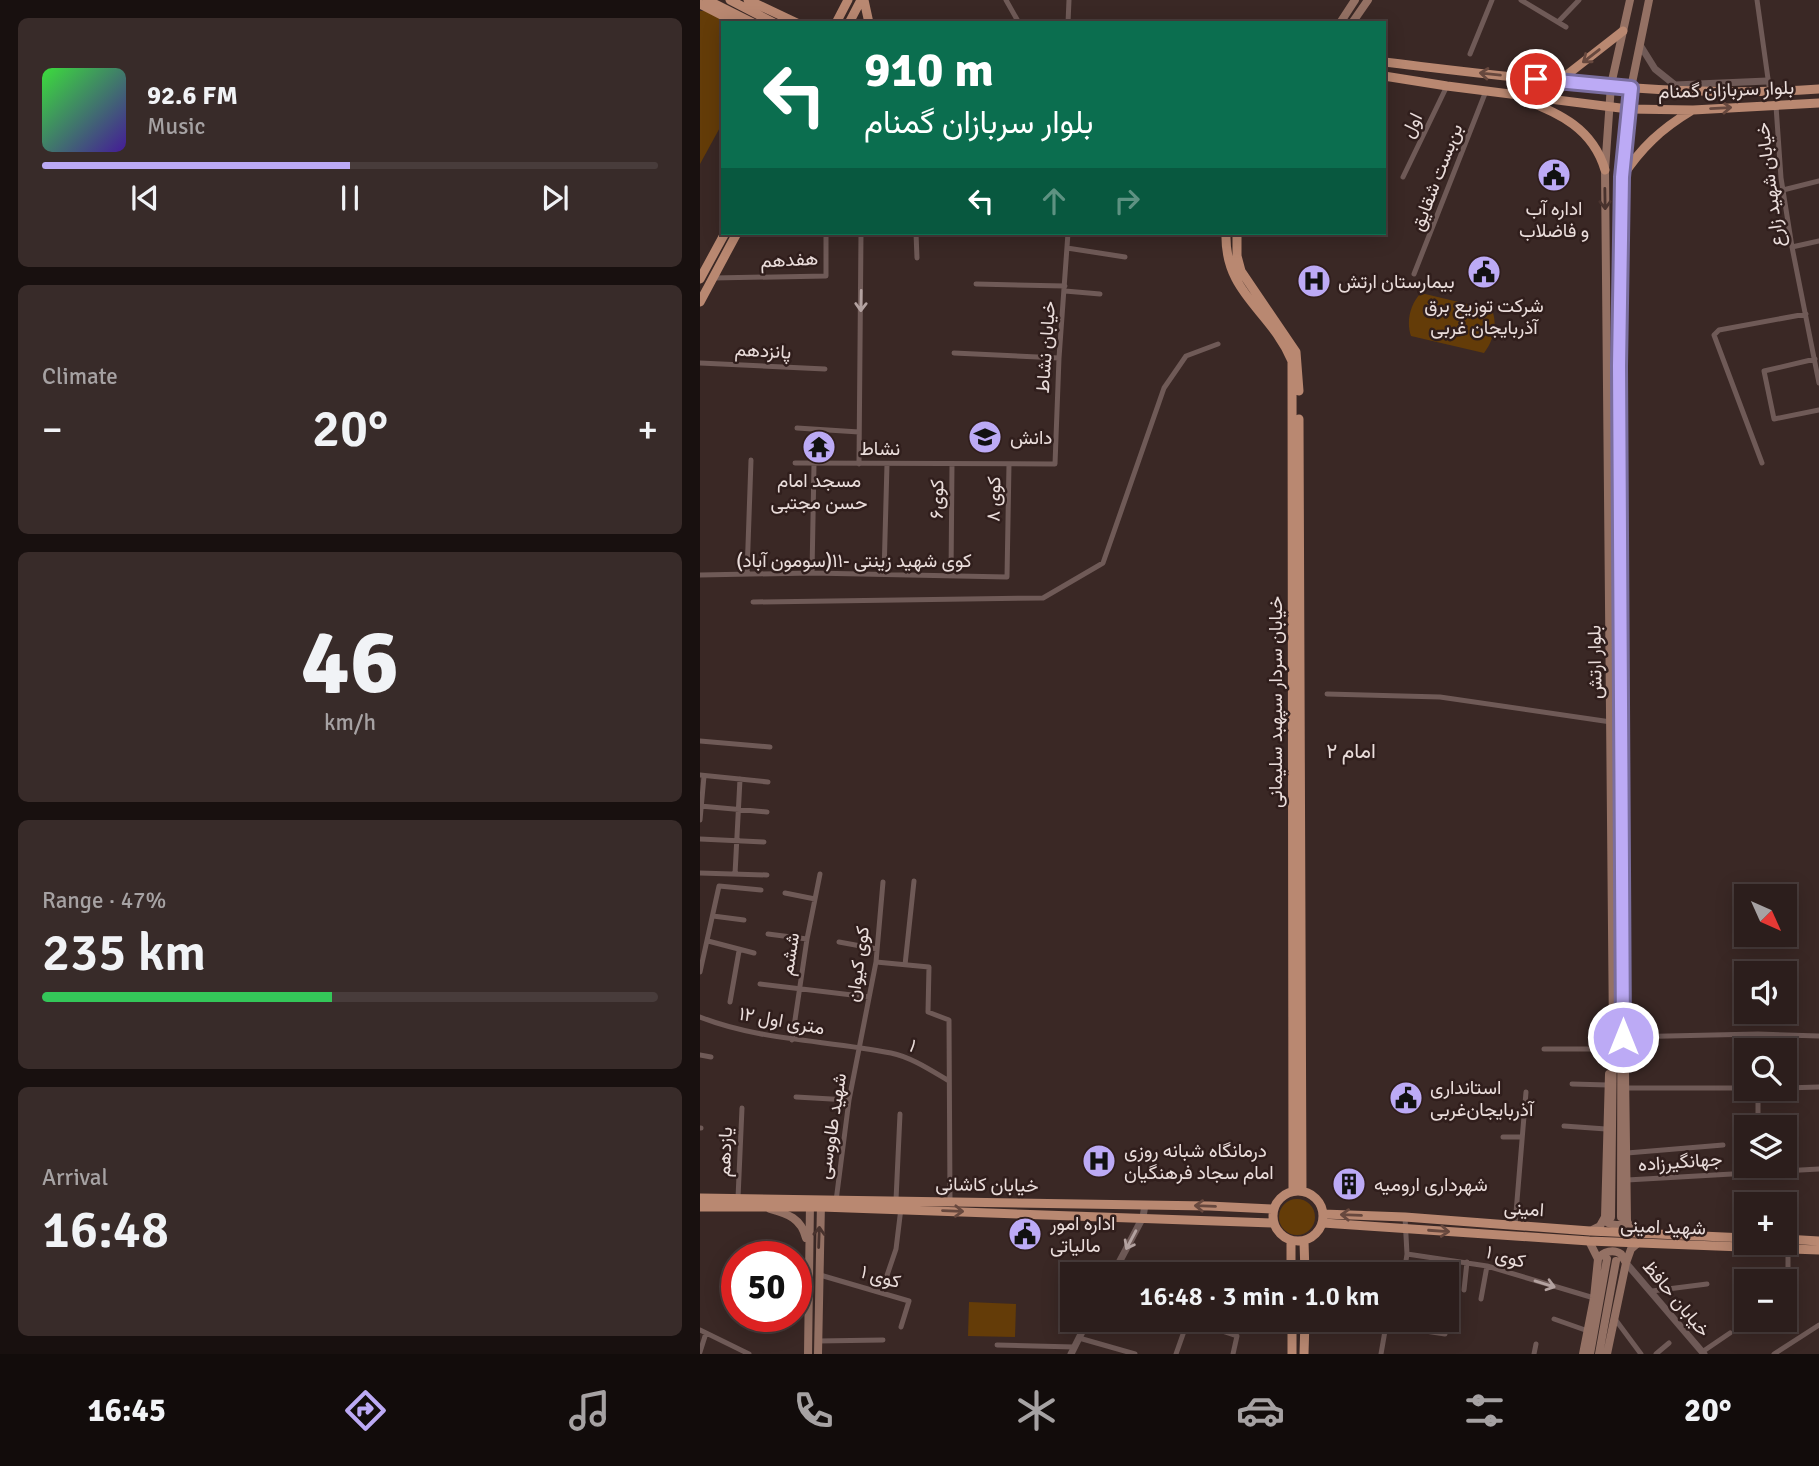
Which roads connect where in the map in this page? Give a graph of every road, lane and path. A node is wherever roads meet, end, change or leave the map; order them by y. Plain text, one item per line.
1 (730, 0) edge
2 (748, 0) edge
3 (848, 0) edge
4 (862, 0) edge
5 (1006, 0) edge
6 (1069, 0) edge
7 (1355, 0) edge
8 (1368, 0) edge
9 (1492, 0) edge
10 (1578, 0) edge
11 (1630, 0) edge
12 (1649, 0) edge
13 (1757, 0) edge
14 (1524, 1) edge
15 (702, 3) edge
16 (1627, 12) junction
17 (1645, 18) junction
18 (734, 21) edge
19 (747, 21) edge
20 (770, 21) edge
21 (793, 21) edge
22 (835, 21) edge
23 (850, 21) edge
24 (868, 21) edge
25 (1018, 21) edge
26 (1068, 21) edge
27 (1340, 21) edge
28 (1353, 21) edge
29 (1558, 22) junction
30 (1566, 26) dead end
31 (1623, 31) junction
32 (1640, 45) junction
33 (1470, 54) dead end
34 (1386, 62) edge
35 (1386, 76) edge
36 (1559, 81) junction
37 (1768, 81) junction
38 (1611, 85) junction
39 (1675, 85) junction
40 (1447, 86) junction
41 (1631, 88) junction
42 (1819, 89) edge
43 (1486, 91) junction
44 (1689, 92) junction
45 (1507, 93) junction
46 (1770, 93) junction
47 (1819, 103) edge
48 (1608, 106) junction
49 (1776, 106) junction
50 (1628, 108) junction
51 (1693, 110) junction
52 (1605, 170) junction
53 (1403, 177) dead end
54 (1622, 177) junction
55 (1819, 181) edge
56 (1783, 190) junction
57 (724, 235) edge
58 (736, 235) edge
59 (826, 235) edge
60 (862, 235) edge
61 (916, 235) edge
62 (1068, 235) edge
63 (1226, 235) edge
64 (1237, 235) edge
65 (1819, 241) edge
66 (1792, 247) junction
67 (1067, 248) junction
68 (1125, 257) dead end
69 (917, 258) dead end
70 (1414, 274) dead end
71 (713, 278) junction
72 (700, 279) edge
73 (976, 284) dead end
74 (1065, 289) junction
75 (1100, 294) dead end
76 (1607, 295) junction
77 (1621, 296) junction
78 (700, 302) edge
79 (1806, 314) junction
80 (1819, 342) edge
81 (1218, 344) dead end
82 (1812, 344) junction
83 (954, 353) dead end
84 (1059, 358) junction
85 (1815, 359) junction
86 (700, 363) edge
87 (1607, 366) junction
88 (1619, 366) junction
89 (825, 369) dead end
90 (1819, 383) edge
91 (1819, 410) edge
92 (797, 428) dead end
93 (859, 432) junction
94 (751, 460) dead end
95 (795, 463) dead end
96 (1762, 463) dead end
97 (814, 464) junction
98 (859, 464) junction
99 (887, 464) junction
100 (952, 464) junction
101 (1009, 464) junction
102 (1055, 464) joint
103 (812, 573) junction
104 (747, 574) junction
105 (700, 575) edge
106 (884, 575) junction
107 (951, 576) junction
108 (1007, 577) joint
109 (753, 601) dead end
110 (1327, 694) dead end
111 (1611, 722) junction
112 (1622, 722) junction
113 (700, 741) edge
114 (770, 747) dead end
115 (702, 776) edge
116 (740, 779) junction
117 (768, 782) dead end
118 (701, 806) edge
119 (738, 809) junction
120 (766, 812) dead end
121 (700, 820) edge
122 (700, 839) edge
123 (737, 840) junction
124 (764, 842) dead end
125 (700, 873) edge
126 (735, 874) junction
127 (820, 874) dead end
128 (767, 875) dead end
129 (914, 881) dead end
130 (883, 882) dead end
131 (761, 890) dead end
132 (785, 892) dead end
133 (815, 899) junction
134 (713, 916) junction
135 (744, 920) dead end
136 (768, 934) dead end
137 (807, 939) junction
138 (708, 941) junction
139 (839, 942) dead end
140 (877, 949) junction
141 (739, 951) junction
142 (754, 953) dead end
143 (876, 961) junction
144 (905, 965) junction
145 (700, 972) edge
146 (760, 984) dead end
147 (800, 988) junction
148 (869, 997) junction
149 (730, 1002) dead end
150 (700, 1017) edge
151 (1758, 1034) junction
152 (1819, 1036) edge
153 (1618, 1037) junction
154 (1758, 1038) edge
155 (792, 1040) junction
156 (860, 1049) junction
157 (1544, 1049) dead end
158 (1611, 1049) junction
159 (700, 1055) edge
160 (711, 1057) dead end
161 (949, 1082) junction
162 (1572, 1084) dead end
163 (1608, 1085) junction
164 (1819, 1087) edge
165 (1626, 1088) junction
166 (1797, 1088) edge
167 (1734, 1089) edge
168 (1526, 1092) dead end
169 (796, 1097) dead end
170 (849, 1100) junction
171 (741, 1108) dead end
172 (900, 1114) dead end
173 (1564, 1126) dead end
174 (1606, 1129) junction
175 (1503, 1137) dead end
176 (1522, 1137) junction
177 (1723, 1145) dead end
178 (1627, 1153) junction
179 (1797, 1169) edge
180 (1819, 1169) edge
181 (1734, 1170) edge
182 (1627, 1180) junction
183 (1297, 1191) junction
184 (700, 1198) edge
185 (738, 1198) junction
186 (950, 1201) junction
187 (815, 1203) junction
188 (899, 1203) junction
189 (836, 1204) junction
190 (1145, 1205) junction
191 (700, 1207) edge
192 (764, 1207) junction
193 (1273, 1209) junction
194 (1143, 1217) junction
195 (1405, 1217) junction
196 (1608, 1217) junction
197 (1323, 1218) junction
198 (1624, 1219) junction
199 (1273, 1223) junction
200 (1515, 1225) junction
201 (1405, 1229) junction
202 (1589, 1236) junction
203 (1638, 1238) junction
204 (1734, 1238) edge
205 (806, 1241) edge
206 (809, 1241) edge
207 (1291, 1241) junction
208 (1304, 1241) junction
209 (1819, 1241) edge
210 (1734, 1242) edge
211 (1797, 1243) edge
212 (1797, 1245) edge
213 (1819, 1250) edge
214 (1407, 1254) junction
215 (1607, 1259) junction
216 (1119, 1262) edge
217 (1291, 1262) edge
218 (1305, 1262) edge
219 (1406, 1262) edge
220 (1467, 1262) junction
221 (1626, 1263) junction
222 (1487, 1266) junction
223 (818, 1275) junction
224 (1707, 1284) dead end
225 (1464, 1290) dead end
226 (1652, 1291) junction
227 (881, 1293) junction
228 (1594, 1298) junction
229 (1481, 1299) dead end
230 (818, 1315) junction
231 (812, 1316) edge
232 (1614, 1316) junction
233 (1554, 1319) dead end
234 (1819, 1325) edge
235 (901, 1326) dead end
236 (700, 1330) edge
237 (1588, 1331) junction
238 (808, 1332) edge
239 (1082, 1332) edge
240 (1184, 1332) edge
241 (1225, 1332) edge
242 (1292, 1332) edge
243 (1305, 1332) edge
244 (1385, 1332) edge
245 (1435, 1332) edge
246 (706, 1333) junction
247 (1730, 1333) dead end
248 (1445, 1334) dead end
249 (1079, 1338) junction
250 (883, 1340) dead end
251 (818, 1341) junction
252 (1669, 1343) dead end
253 (1536, 1344) dead end
254 (997, 1345) dead end
255 (1072, 1350) edge
256 (700, 1352) edge
257 (746, 1353) edge
258 (1703, 1353) edge
259 (808, 1354) edge
260 (818, 1354) edge
261 (1135, 1354) edge
262 (1176, 1354) edge
263 (1233, 1354) edge
264 (1292, 1354) edge
265 (1304, 1354) edge
266 (1381, 1354) edge
267 (1534, 1354) edge
268 (1583, 1354) edge
269 (1590, 1354) edge
270 (1599, 1354) edge
271 (1606, 1354) edge
272 (1641, 1354) edge
273 (1656, 1354) edge
274 (1774, 1354) edge

1 - 20 main road
2 - 21 main road
3 - 22 main road
4 - 23 main road
4 - 24 main road
5 - 25 street
6 - 26 street
7 - 27 main road
8 - 28 main road
9 - 33 street
10 - 29 street
11 - 16 main road, بلوار ارتش
12 - 17 main road, بلوار ارتش
13 - 37 street
14 - 29 street
15 - 18 main road
15 - 19 main road
16 - 17 main road
16 - 31 main road, بلوار ارتش
17 - 32 main road, بلوار ارتش
29 - 30 street
31 -> 36 main road
31 - 38 main road, بلوار ارتش
32 - 39 street
32 - 41 main road, بلوار ارتش
36 -> 34 main road, بلوار سربازان گمنام
35 - 40 main road, بلوار سربازان گمنام
36 - 38 main road, بلوار سربازان گمنام
37 - 39 street
37 - 46 street
38 - 41 main road, بلوار سربازان گمنام
38 - 48 main road, بلوار ارتش
39 - 44 street
40 - 43 main road, بلوار سربازان گمنام
40 - 53 street, اول
41 - 44 main road, بلوار سربازان گمنام
41 - 50 main road, بلوار ارتش
42 - 46 main road, بلوار سربازان گمنام
43 - 45 main road, بلوار سربازان گمنام
43 - 70 street, بن‌بست شقایق
44 - 46 main road, بلوار سربازان گمنام
45 - 48 main road, بلوار سربازان گمنام
45 - 52 main road
47 - 49 main road, بلوار سربازان گمنام
48 - 50 main road, بلوار سربازان گمنام
48 - 52 main road, بلوار ارتش
51 -> 49 main road, بلوار سربازان گمنام
49 - 56 street, خیابان شهید زارع
50 - 51 main road, بلوار سربازان گمنام
50 - 54 main road, بلوار ارتش
51 - 54 main road
52 -> 76 main road, بلوار ارتش
54 - 77 main road, بلوار ارتش
55 - 56 street
56 - 66 street, خیابان شهید زارع
57 - 72 main road
58 - 71 main road
59 - 71 street, هفدهم
60 -> 93 street
61 - 69 street
62 - 67 street, خیابان نشاط
63 - 183 main road, خیابان سردار سپهبد سلیمانی
64 - 183 main road, خیابان سردار سپهبد سلیمانی
65 - 66 street
66 - 79 street, خیابان شهید زارع
67 - 68 street
67 - 74 street, خیابان نشاط
71 - 78 main road
73 - 74 street
74 - 75 street
74 - 84 street, خیابان نشاط
76 - 77 main road
76 - 87 main road, بلوار ارتش
77 - 88 main road, بلوار ارتش
79 - 82 street, خیابان شهید زارع
79 - 96 street
80 - 82 street
81 - 109 street
82 - 85 street, خیابان شهید زارع
83 - 84 street
84 - 102 street, خیابان نشاط
85 - 90 street, خیابان شهید زارع
85 - 91 street
86 - 89 street, پانزدهم
87 - 88 main road
87 - 111 main road, بلوار ارتش
88 - 112 main road, بلوار ارتش
92 - 93 street
93 - 98 street
94 - 104 street
95 - 97 street, نشاط
97 - 98 street, نشاط
97 - 103 street
98 - 99 street, نشاط
99 - 100 street, نشاط
99 - 106 street
100 - 101 street, نشاط
100 - 107 street, کوی۶
101 - 102 street, نشاط
101 - 108 street, کوی ۸
103 - 104 street, کوی شهید زینتی -۱۱(سومون آباد)
103 - 106 street, کوی شهید زینتی -۱۱(سومون آباد)
104 - 105 street, کوی شهید زینتی -۱۱(سومون آباد)
106 - 107 street, کوی شهید زینتی -۱۱(سومون آباد)
107 - 108 street, کوی شهید زینتی -۱۱(سومون آباد)
110 - 111 street
111 - 112 main road
111 - 153 main road, بلوار ارتش
112 - 153 main road, بلوار ارتش
113 - 114 street
115 - 116 street
115 - 118 street
116 - 117 street
116 - 119 street
118 - 119 street
118 - 121 street
119 - 120 street
119 - 123 street
122 - 123 street
123 - 124 street
123 - 126 street
125 - 126 street
126 - 128 street
127 - 133 street, ششم
129 - 144 street
130 - 140 street, کوی کیوان
131 - 134 street
132 - 133 street
133 - 137 street, ششم
134 - 135 street
134 - 138 street
136 - 137 street
137 - 147 street, ششم
138 - 141 street
138 - 145 street
139 - 140 street
140 - 143 street, کوی کیوان
141 - 142 street
141 - 149 street
143 - 144 street
143 - 148 street, کوی کیوان
144 - 161 street
146 - 147 street
147 - 148 street
147 - 155 street, ششم
148 - 156 street, کوی کیوان
150 - 155 street, ۱۲ متری اول
151 - 152 street
151 - 153 street
151 - 154 street
153 - 158 main road
153 - 165 main road
153 - 196 main road, بلوار ارتش
153 - 198 main road, بلوار ارتش
155 - 156 street, ۱۲ متری اول
156 - 161 street, ۱
156 - 170 street, شهید طاووسی
157 - 158 street
158 - 163 main road
159 - 160 street
161 - 186 street
162 - 163 street
163 - 174 main road
164 - 166 street
165 - 167 street
165 - 178 main road
168 - 176 street
169 - 170 street
170 - 189 street, شهید طاووسی
171 - 185 street, یازدهم
172 - 188 street
173 - 174 street
174 - 196 main road
175 - 176 street
176 - 200 street
177 - 178 street
178 - 182 main road
179 - 180 street, جهانگیرزاده
181 - 182 street, جهانگیرزاده
182 - 198 main road
183 - 193 main road
183 - 197 main road
184 - 185 main road, خیابان کاشانی
185 - 187 main road, خیابان کاشانی
186 - 188 main road, خیابان کاشانی
186 - 190 main road, خیابان کاشانی
187 - 189 main road, خیابان کاشانی
187 - 192 main road, خیابان کاشانی
187 - 206 main road
223 -> 187 main road
188 - 189 main road, خیابان کاشانی
188 -> 194 main road
188 - 227 street
193 -> 190 main road, خیابان کاشانی
190 - 194 street
191 - 192 main road, خیابان کاشانی
192 - 205 main road
193 - 199 main road
194 - 199 main road
194 -> 216 street
195 -> 197 main road, امینی
195 - 200 main road, امینی
195 - 201 street
196 - 198 main road
196 - 202 main road
197 - 201 main road, امینی
197 - 208 main road
198 - 203 main road
199 - 207 main road
200 - 202 main road, امینی
201 -> 202 main road, امینی
201 - 214 street
202 - 203 main road, امینی
202 - 215 main road
203 - 204 main road, شهید امینی
203 - 210 main road, شهید امینی
203 - 221 main road
207 - 208 main road
207 - 217 main road
208 - 218 main road
209 - 211 main road, شهید امینی
212 - 213 main road, شهید امینی
214 - 219 street
214 - 220 street, کوی ۱
215 - 221 main road
215 - 228 main road
215 - 269 main road
215 - 270 main road
220 - 222 street, کوی ۱
220 - 225 street
221 - 226 street, خیابان حافظ
221 - 232 main road
222 -> 228 street, کوی ۱
222 - 229 street
223 - 227 street, کوی ۱
223 - 230 main road
224 - 226 street
226 - 258 street, خیابان حافظ
227 - 235 street, کوی ۱
228 - 237 main road
230 - 231 main road
230 - 251 main road
232 - 271 main road
232 - 272 street
233 - 237 street
234 - 274 street
236 - 246 street
237 - 268 main road
238 - 259 main road
239 - 249 street
240 - 262 street
241 - 263 street
242 - 264 main road
243 - 265 main road
244 - 266 street
245 - 248 street
246 - 256 street
246 - 257 street
247 - 258 street
249 - 255 street
249 - 261 street
250 - 251 street
251 - 260 main road
252 - 273 street
253 - 267 street
254 - 255 street

